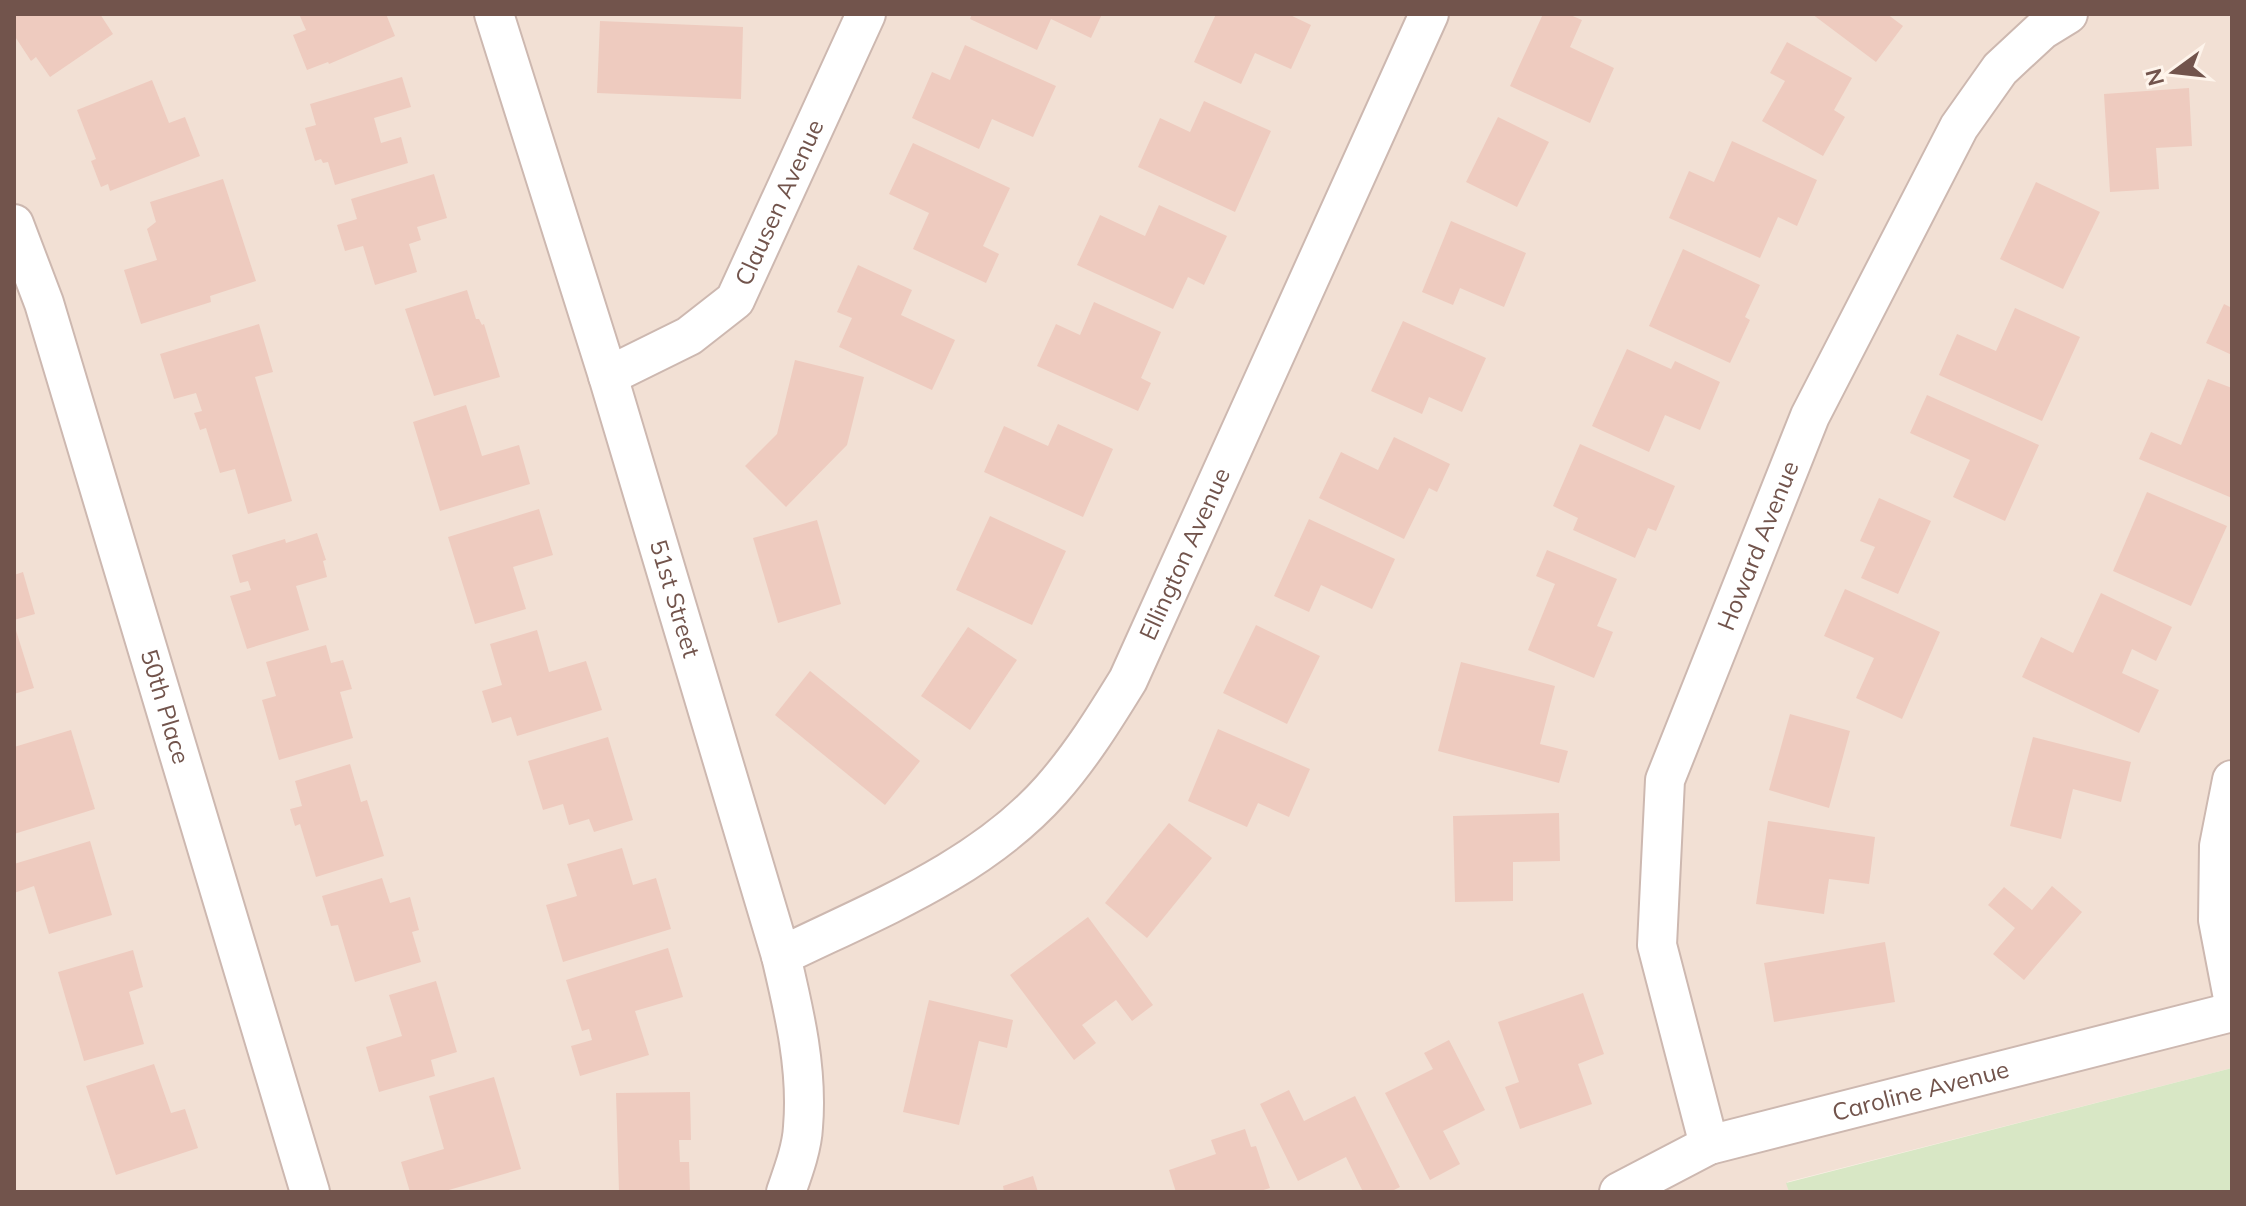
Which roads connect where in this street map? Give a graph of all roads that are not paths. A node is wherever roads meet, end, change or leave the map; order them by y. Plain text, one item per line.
1 (494, 14) edge
2 (866, 14) edge
3 (1429, 14) edge
4 (2068, 14) edge
5 (14, 224) edge
6 (608, 376) junction
7 (2232, 780) edge
8 (781, 956) junction
9 (2232, 993) edge
10 (2232, 1012) edge
11 (1709, 1145) junction
12 (310, 1192) edge
13 (786, 1192) edge
14 (1619, 1192) edge

1 - 6 street, 51st Street
2 - 6 street, Clausen Avenue
3 - 8 street, Ellington Avenue
4 - 11 street, Howard Avenue
5 - 12 street, 50th Place
6 - 8 street, 51st Street
7 - 9 street
8 - 13 street, 51st Street
10 - 11 street, Caroline Avenue
11 - 14 street, Caroline Avenue

